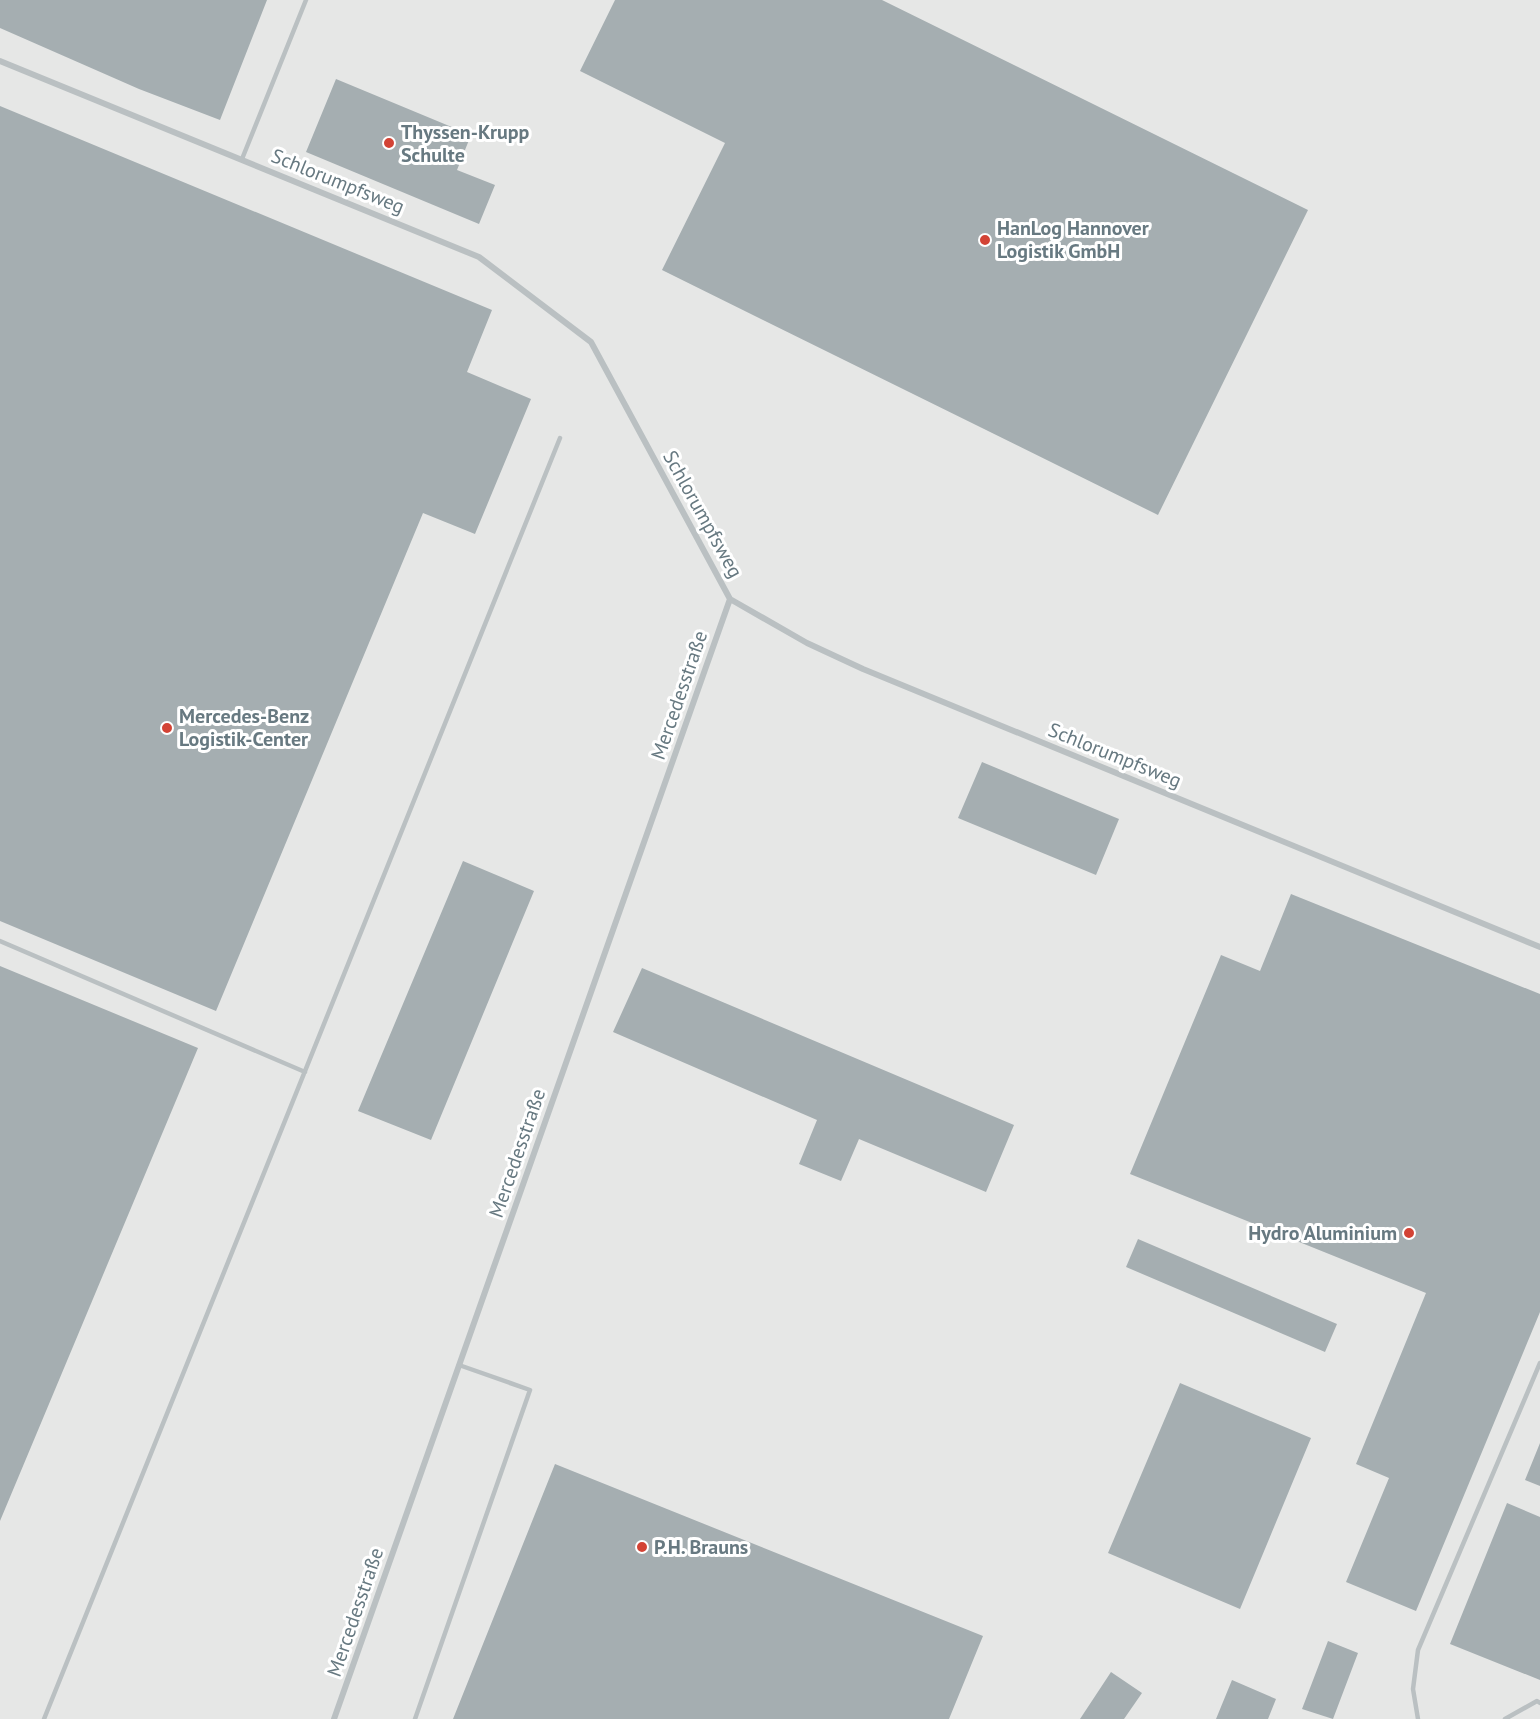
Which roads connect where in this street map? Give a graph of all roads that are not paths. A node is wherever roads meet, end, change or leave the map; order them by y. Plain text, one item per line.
1 (306, 0) edge
2 (0, 61) edge
3 (242, 159) junction
4 (560, 438) dead end
5 (730, 599) junction
6 (0, 941) edge
7 (1540, 947) edge
8 (305, 1072) junction
9 (1540, 1363) edge
10 (459, 1365) junction
11 (1540, 1702) edge
12 (44, 1719) edge
13 (334, 1719) edge
14 (415, 1719) edge
15 (1418, 1719) edge
16 (1505, 1719) edge

1 - 3 lane
2 - 3 street, Schlorumpfsweg
3 - 5 street, Schlorumpfsweg
4 - 8 lane
5 - 7 street, Schlorumpfsweg
5 - 10 street, Mercedesstraße
6 - 8 lane
8 - 12 lane
9 - 15 lane
10 - 13 street, Mercedesstraße
10 - 14 lane
11 - 16 lane

